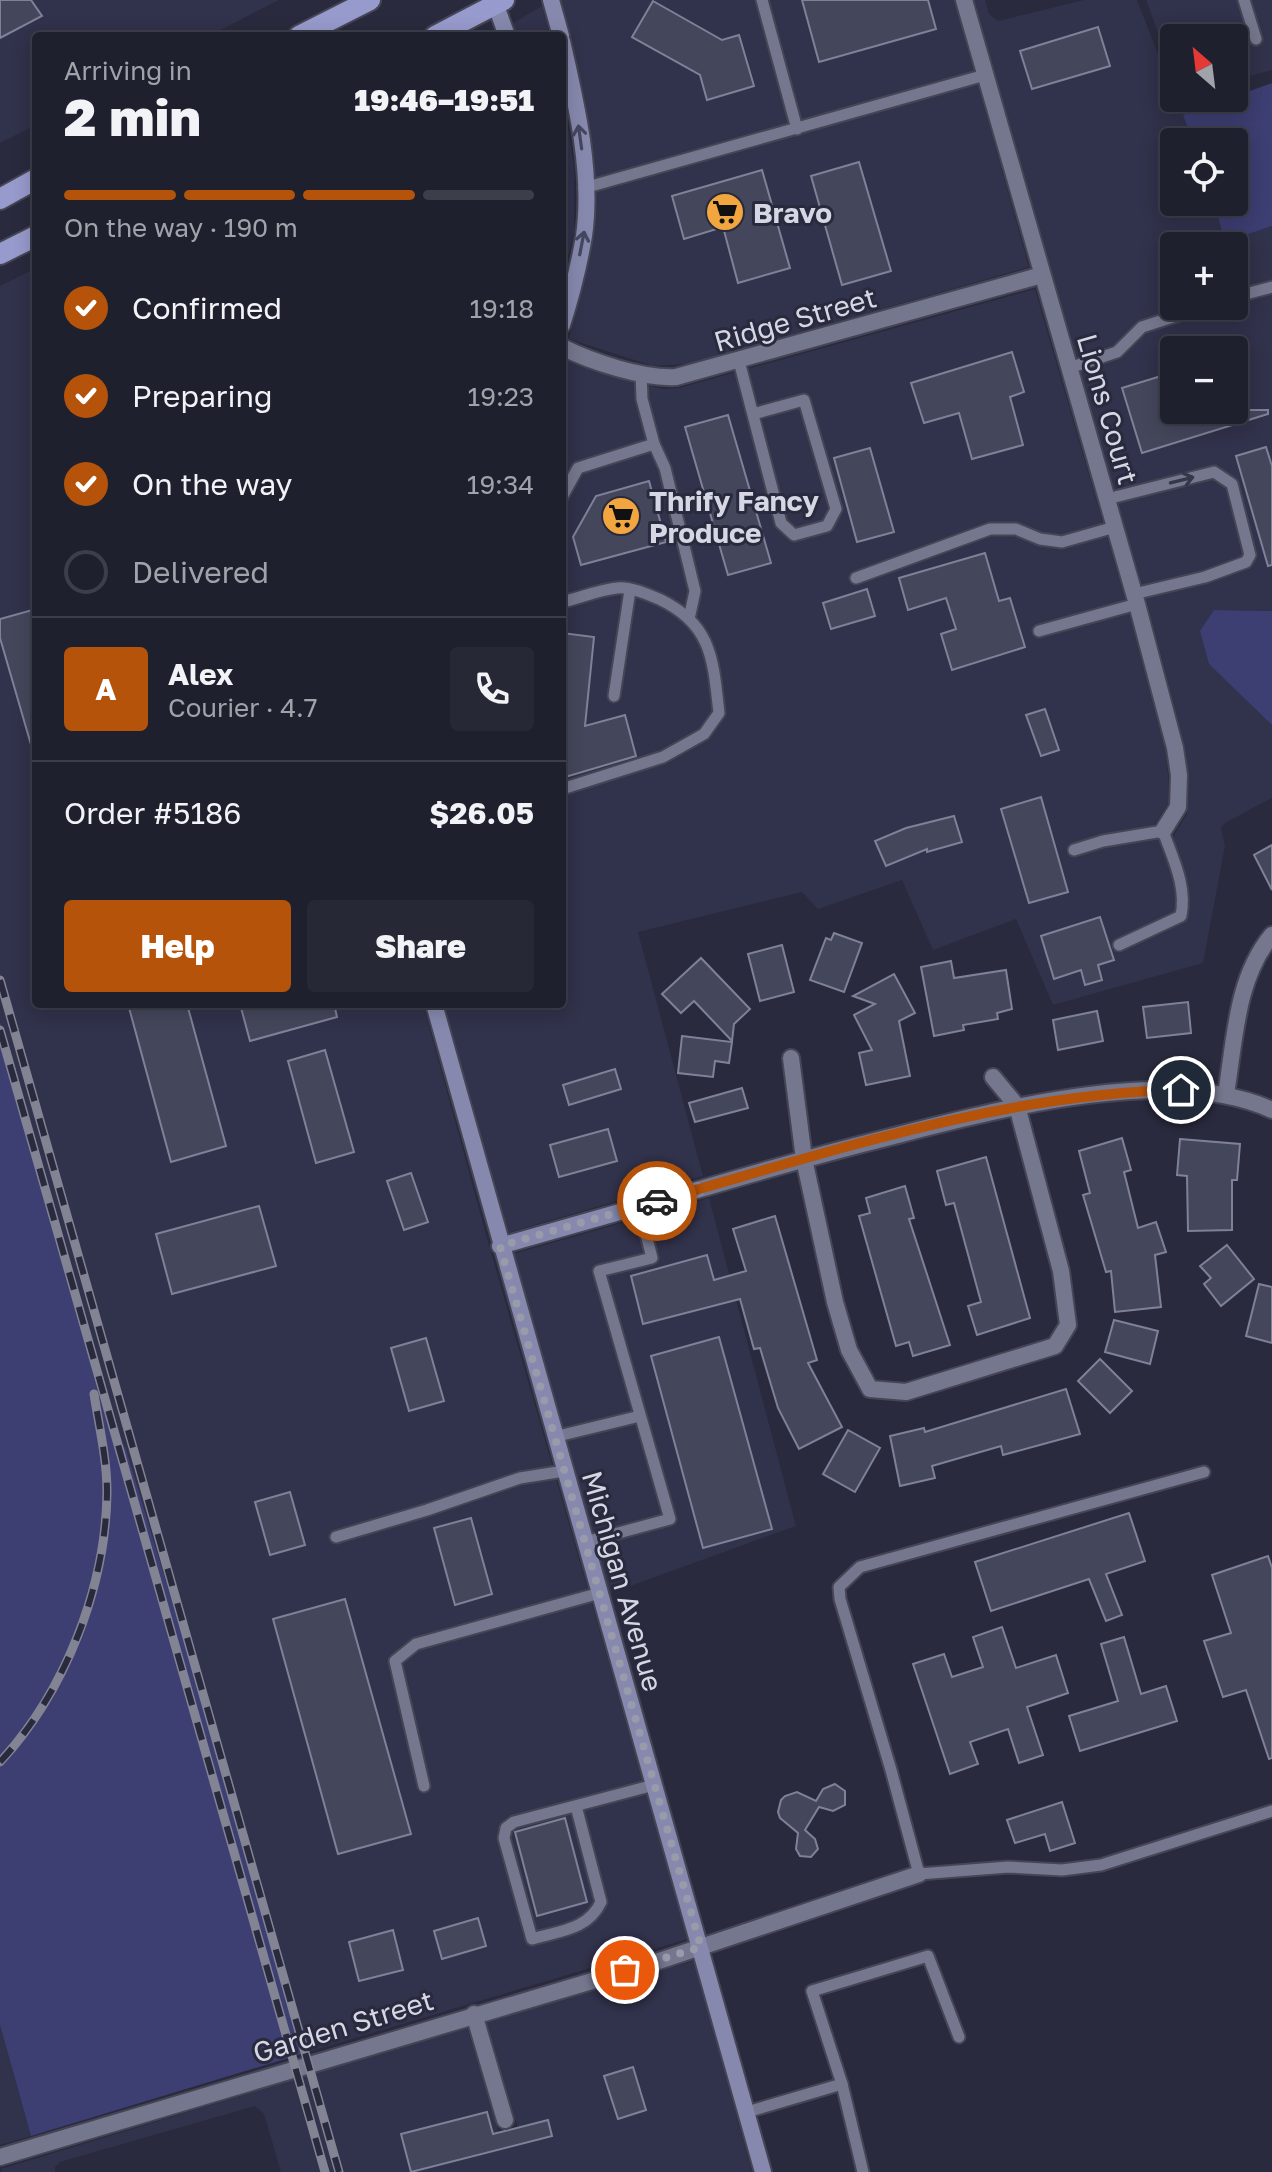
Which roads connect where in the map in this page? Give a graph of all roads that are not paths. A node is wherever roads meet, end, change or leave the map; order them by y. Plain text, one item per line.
1 (370, 0) edge
2 (551, 0) edge
3 (762, 0) edge
4 (964, 0) edge
5 (1244, 0) edge
6 (498, 1) edge
7 (307, 32) edge
8 (442, 32) edge
9 (506, 32) edge
10 (559, 32) edge
11 (1256, 39) dead end
12 (566, 61) edge
13 (985, 75) junction
14 (797, 129) junction
15 (32, 181) edge
16 (584, 188) junction
17 (0, 199) edge
18 (32, 238) edge
19 (0, 254) edge
20 (1042, 275) junction
21 (1272, 287) edge
22 (1248, 293) edge
23 (566, 308) edge
24 (1164, 320) edge
25 (566, 349) edge
26 (739, 361) junction
27 (1069, 368) junction
28 (641, 374) junction
29 (753, 414) junction
30 (654, 444) junction
31 (566, 490) edge
32 (1107, 499) junction
33 (1115, 527) junction
34 (856, 578) dead end
35 (630, 590) junction
36 (1136, 599) junction
37 (566, 601) edge
38 (689, 619) junction
39 (1039, 631) dead end
40 (614, 696) dead end
41 (566, 788) edge
42 (1163, 831) junction
43 (1074, 850) dead end
44 (1272, 935) edge
45 (1119, 945) dead end
46 (435, 1008) edge
47 (791, 1058) dead end
48 (993, 1077) dead end
49 (1226, 1094) junction
50 (1017, 1106) junction
51 (1272, 1110) edge
52 (804, 1159) junction
53 (697, 1190) joint
54 (639, 1206) junction
55 (500, 1246) junction
56 (640, 1416) junction
57 (554, 1437) junction
58 (564, 1471) junction
59 (1204, 1472) dead end
60 (336, 1537) dead end
61 (585, 1542) junction
62 (600, 1593) junction
63 (654, 1785) junction
64 (424, 1786) dead end
65 (576, 1806) junction
66 (1272, 1811) edge
67 (919, 1874) junction
68 (701, 1947) junction
69 (474, 2014) junction
70 (959, 2037) dead end
71 (842, 2084) junction
72 (747, 2112) junction
73 (505, 2120) dead end
74 (0, 2157) edge
75 (763, 2172) edge
76 (863, 2172) edge

1 - 7 main road
2 - 10 main road
3 - 14 lane
4 - 13 street, Lions Court
5 - 11 lane
6 - 8 main road
6 - 9 main road
16 -> 12 main road
13 - 14 lane
13 - 20 street, Lions Court
14 - 16 lane
15 - 17 main road
23 -> 16 main road
18 - 19 main road
20 - 26 street, Ridge Street
20 - 27 street, Lions Court
21 - 22 lane
24 - 27 lane
25 - 28 street, Ridge Street
26 - 28 street, Ridge Street
26 - 29 lane
27 - 32 street, Lions Court
28 - 30 lane
29 - 29 lane
30 - 31 lane
30 - 38 lane
32 - 33 street, Lions Court
32 -> 36 lane
33 - 34 lane
33 - 36 street, Lions Court
35 - 37 lane
35 - 38 lane
35 - 40 lane
36 - 39 lane
36 - 42 street, Lions Court
38 - 41 lane
42 - 43 lane
42 - 45 lane
44 - 49 street
46 - 55 main road, Michigan Avenue
47 - 52 street
48 - 50 street
49 - 50 street
49 - 51 street
50 - 52 street
50 - 52 street
52 - 53 street
53 - 54 main road
54 - 55 main road
54 - 56 lane
55 - 57 main road, Michigan Avenue
56 - 57 lane
56 - 61 lane
57 - 58 main road, Michigan Avenue
58 - 60 lane
58 - 61 main road, Michigan Avenue
59 - 67 lane
61 - 62 main road, Michigan Avenue
62 - 63 main road, Michigan Avenue
62 - 64 lane
63 - 65 lane
63 - 68 main road, Michigan Avenue
65 - 65 lane
66 - 67 lane
67 - 68 street, Garden Street
68 - 69 street, Garden Street
68 - 72 main road, Michigan Avenue
69 - 73 street
69 - 74 street, Garden Street
70 - 71 lane
71 - 72 lane
71 - 76 lane
72 - 75 main road, Michigan Avenue

